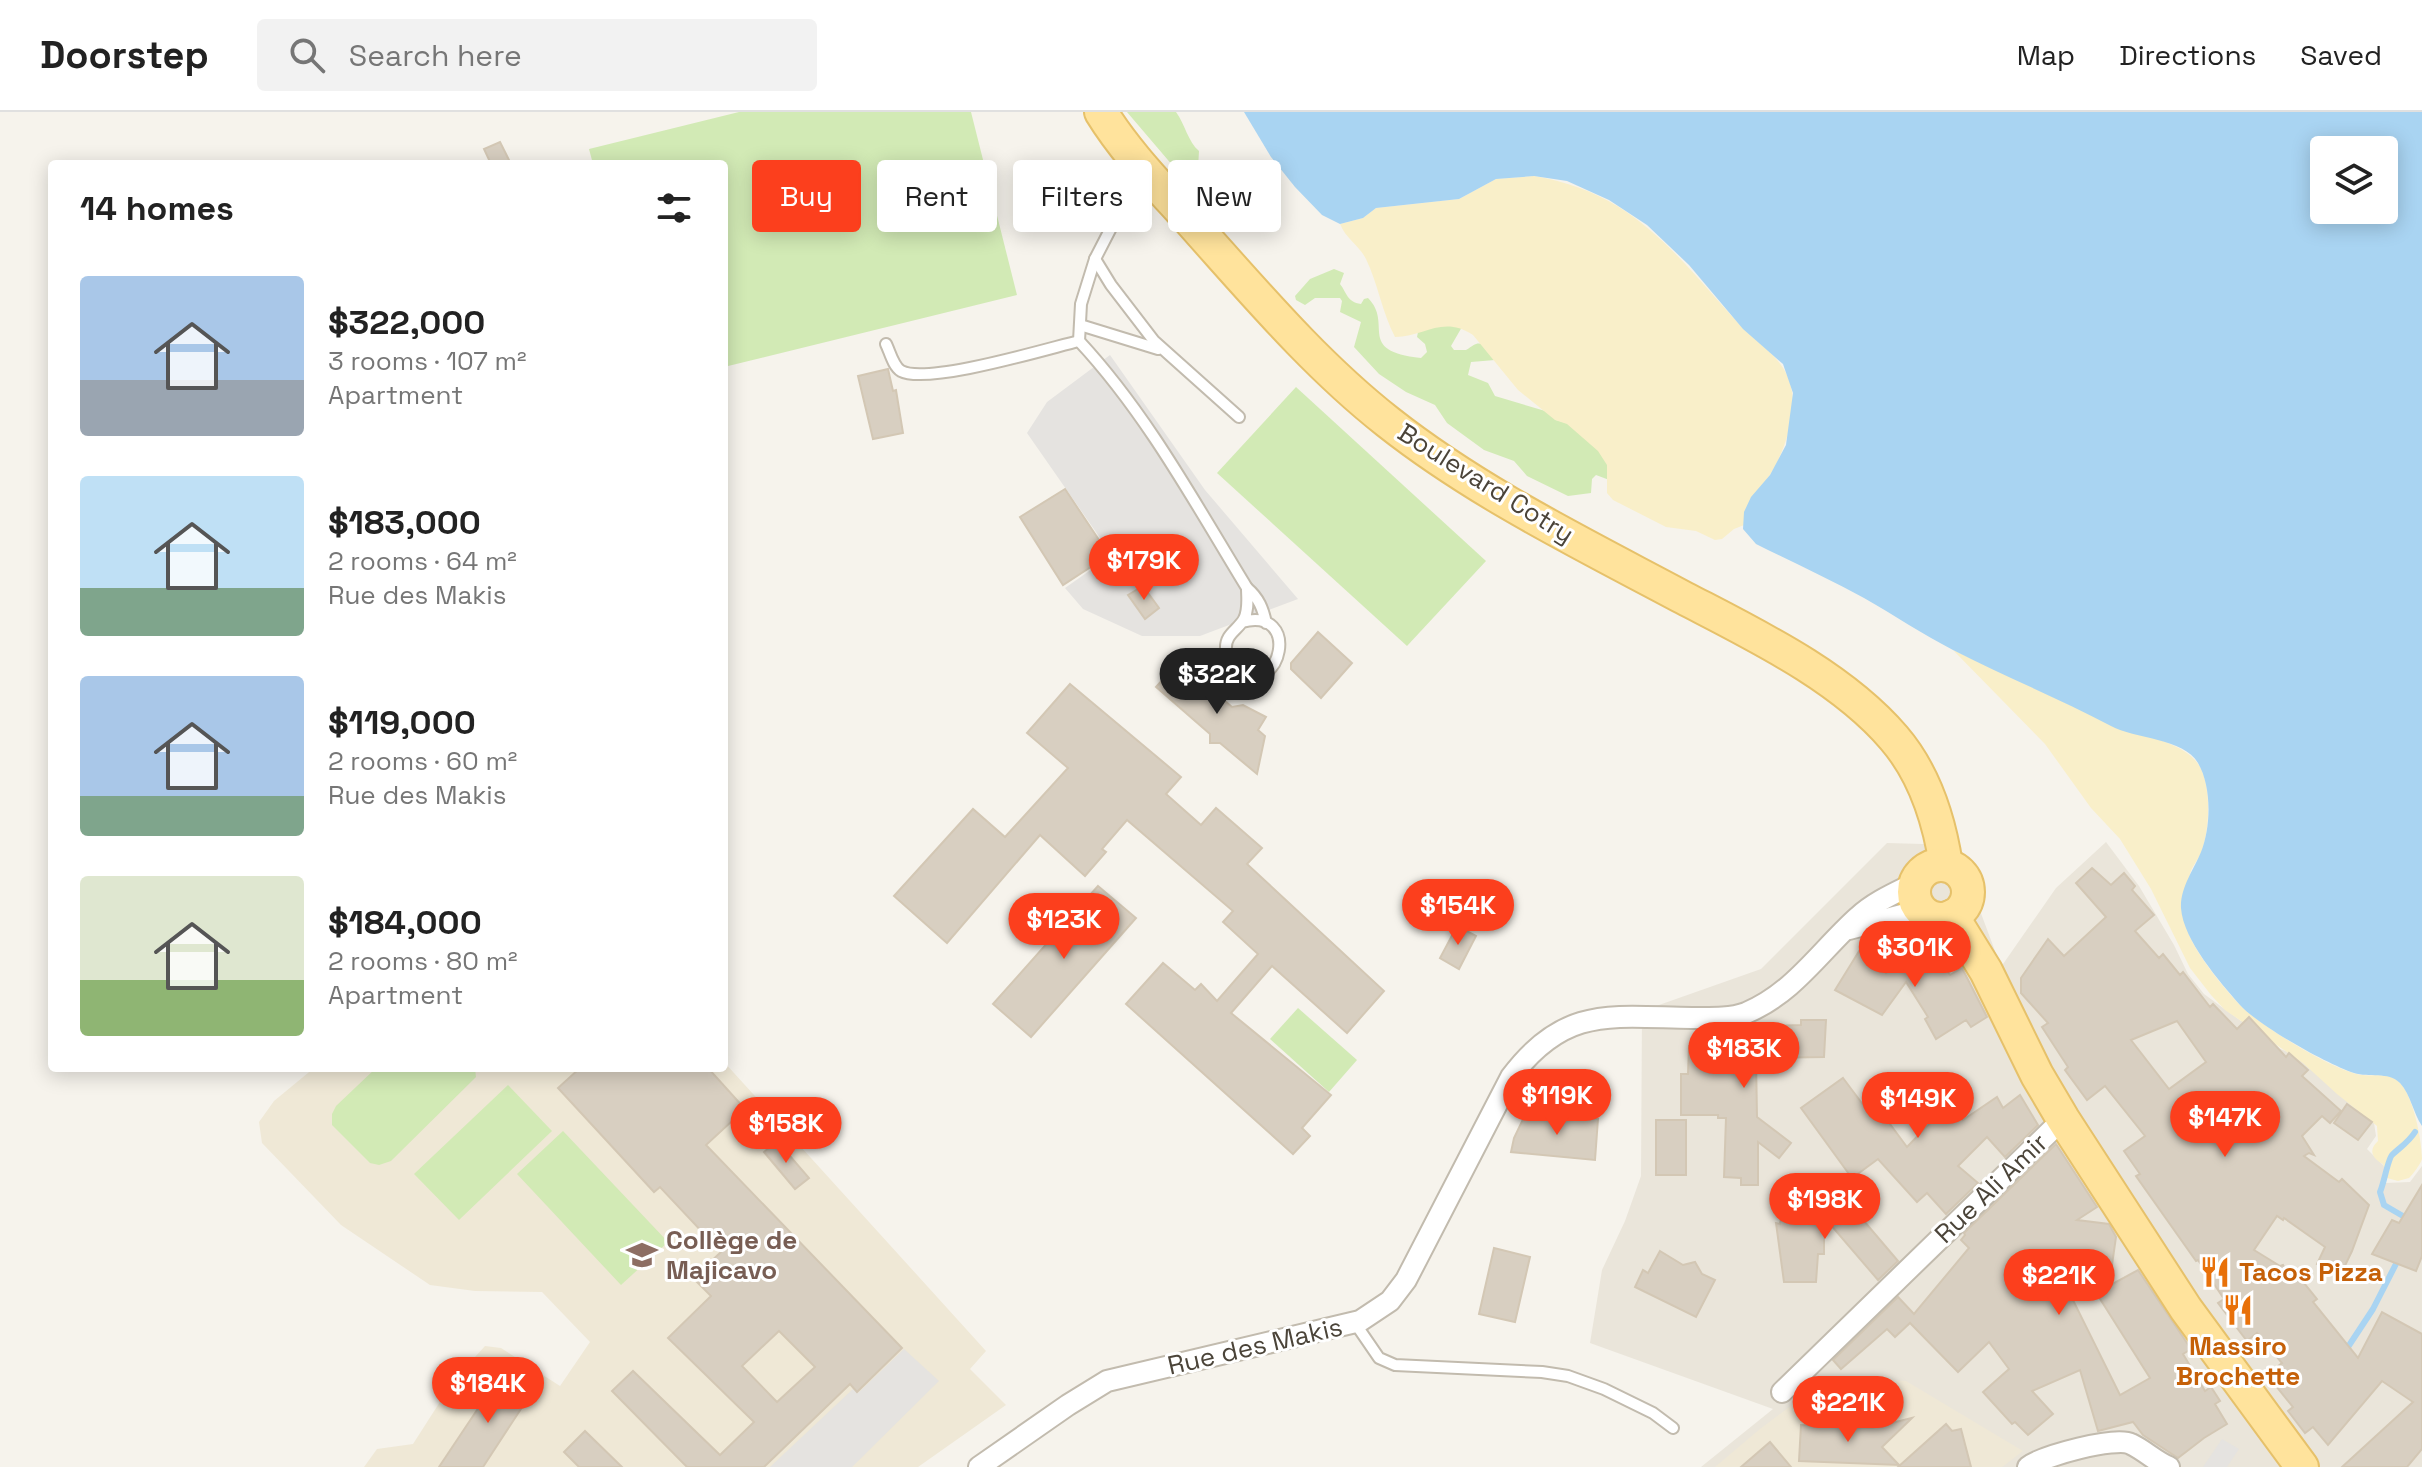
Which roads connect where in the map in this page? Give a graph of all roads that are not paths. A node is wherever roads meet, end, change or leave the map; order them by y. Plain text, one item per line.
1 (1101, 112) edge
2 (1138, 160) edge
3 (1152, 178) edge
4 (1109, 232) edge
5 (1095, 259) junction
6 (1080, 325) junction
7 (1079, 341) junction
8 (886, 344) dead end
9 (1164, 350) junction
10 (1239, 417) dead end
11 (1247, 588) junction
12 (1242, 622) junction
13 (1266, 623) junction
14 (1927, 882) junction
15 (1959, 908) junction
16 (2063, 1119) junction
17 (1355, 1323) junction
18 (1782, 1392) dead end
19 (1673, 1428) dead end
20 (979, 1467) edge
21 (2028, 1467) edge
22 (2169, 1467) edge
23 (2302, 1467) edge

1 - 2 main road, Boulevard Cotry
3 - 14 main road, Boulevard Cotry
4 - 5 lane
5 - 6 lane
5 - 9 lane
6 - 7 lane
6 - 9 lane
7 - 8 lane
7 - 11 lane
9 - 10 lane
11 - 12 lane
11 - 13 lane
12 - 13 lane
12 - 13 lane
14 - 15 main road
14 - 15 main road
14 - 17 street, Rue des Makis
15 - 16 main road
16 - 18 street, Rue Ali Amir
16 - 23 main road
17 - 19 lane
17 - 20 street, Rue des Makis
21 - 22 street

